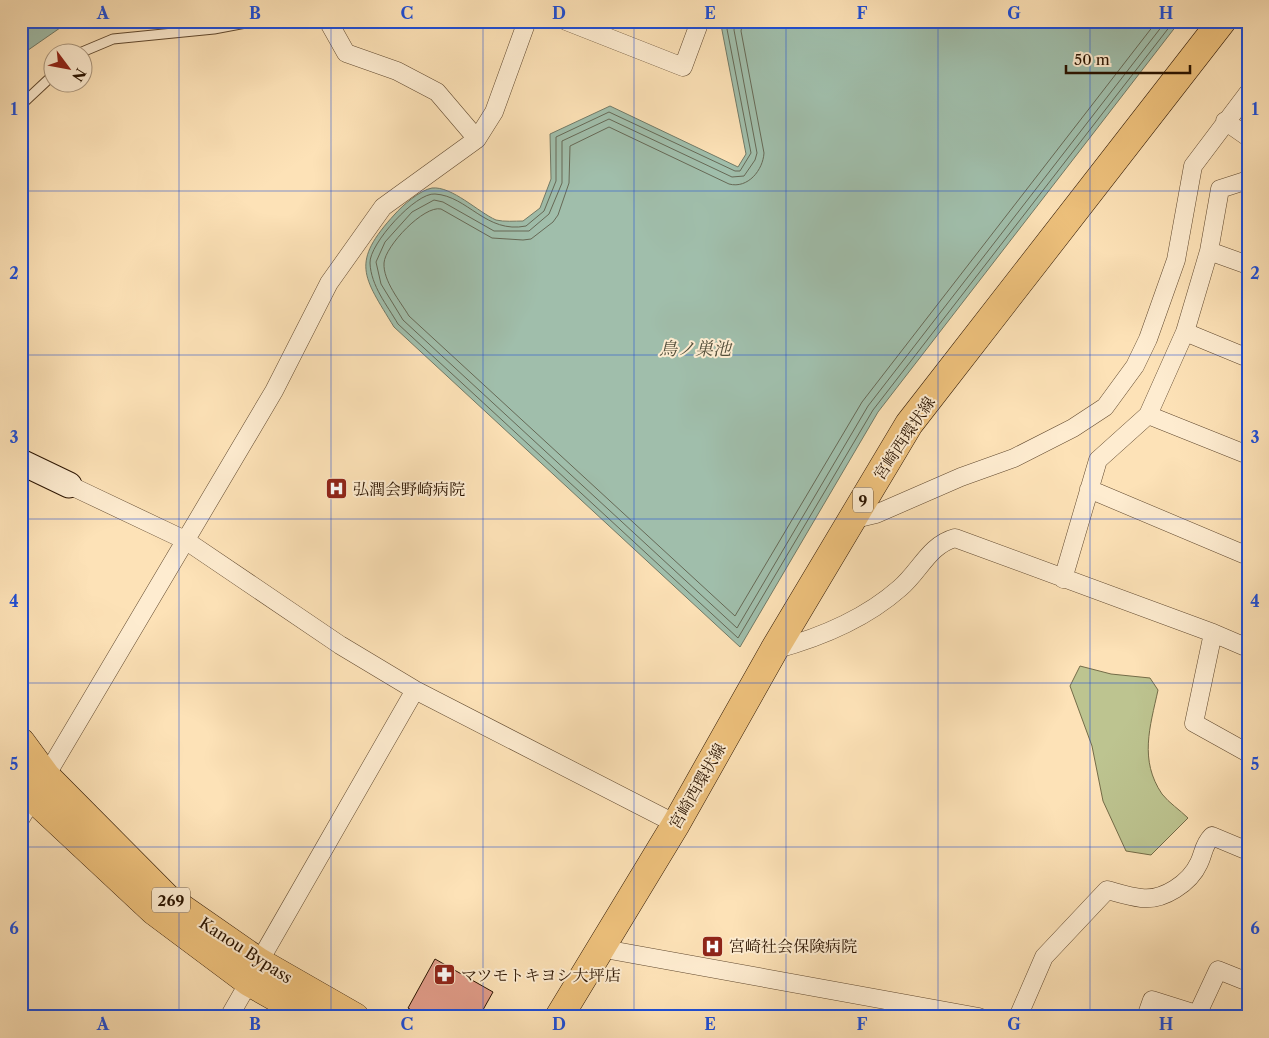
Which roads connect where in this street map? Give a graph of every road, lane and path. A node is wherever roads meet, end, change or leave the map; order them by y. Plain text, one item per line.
1 (257, 21) edge
2 (328, 21) edge
3 (527, 21) edge
4 (566, 21) edge
5 (700, 21) edge
6 (1222, 21) edge
7 (611, 29) edge
8 (92, 47) edge
9 (42, 85) edge
10 (1248, 94) edge
11 (21, 105) edge
12 (1225, 121) junction
13 (1248, 137) edge
14 (477, 139) junction
15 (1248, 180) edge
16 (1209, 251) junction
17 (1248, 265) edge
18 (1185, 332) junction
19 (1248, 358) edge
20 (1148, 415) junction
21 (1248, 455) edge
22 (21, 462) edge
23 (69, 485) joint
24 (1089, 489) junction
25 (851, 520) junction
26 (185, 540) junction
27 (1248, 556) edge
28 (1063, 578) junction
29 (1213, 633) junction
30 (1248, 648) edge
31 (774, 650) junction
32 (416, 690) junction
33 (21, 742) edge
34 (1248, 753) edge
35 (30, 793) edge
36 (676, 824) junction
37 (1248, 851) edge
38 (600, 948) junction
39 (254, 972) junction
40 (1248, 982) edge
41 (1202, 1015) edge
42 (229, 1017) edge
43 (311, 1017) edge
44 (355, 1017) edge
45 (559, 1017) edge
46 (979, 1017) edge
47 (1018, 1017) edge
48 (1146, 1017) edge

1 - 8 lane
2 - 14 street
3 - 14 street
4 - 7 street
5 - 7 street
6 - 25 main road, 宮崎西環状線 / 9
9 - 11 lane
10 - 12 street
12 - 13 street
12 - 25 street
14 - 26 street
15 - 16 street
16 - 17 street
16 - 18 street
18 - 19 street
18 - 20 street
20 - 21 street
20 - 24 street
22 - 23 street
23 - 26 street
24 - 27 street
24 - 28 street
25 - 31 main road, 宮崎西環状線 / 9
26 - 32 street
26 - 35 street
28 - 29 street
28 - 31 street
29 - 30 street
29 - 34 street
31 - 36 main road, 宮崎西環状線 / 9
32 - 36 street
32 - 39 street
33 - 35 main road, Kanou Bypass / 269
35 - 39 main road, Kanou Bypass / 269
36 - 38 main road, 宮崎西環状線 / 9
37 - 47 street
38 - 45 main road, 宮崎西環状線 / 9
38 - 46 street
39 - 42 street
39 - 43 main road, Kanou Bypass / 269
39 - 44 main road, Kanou Bypass / 269
40 - 41 street
41 - 48 street

